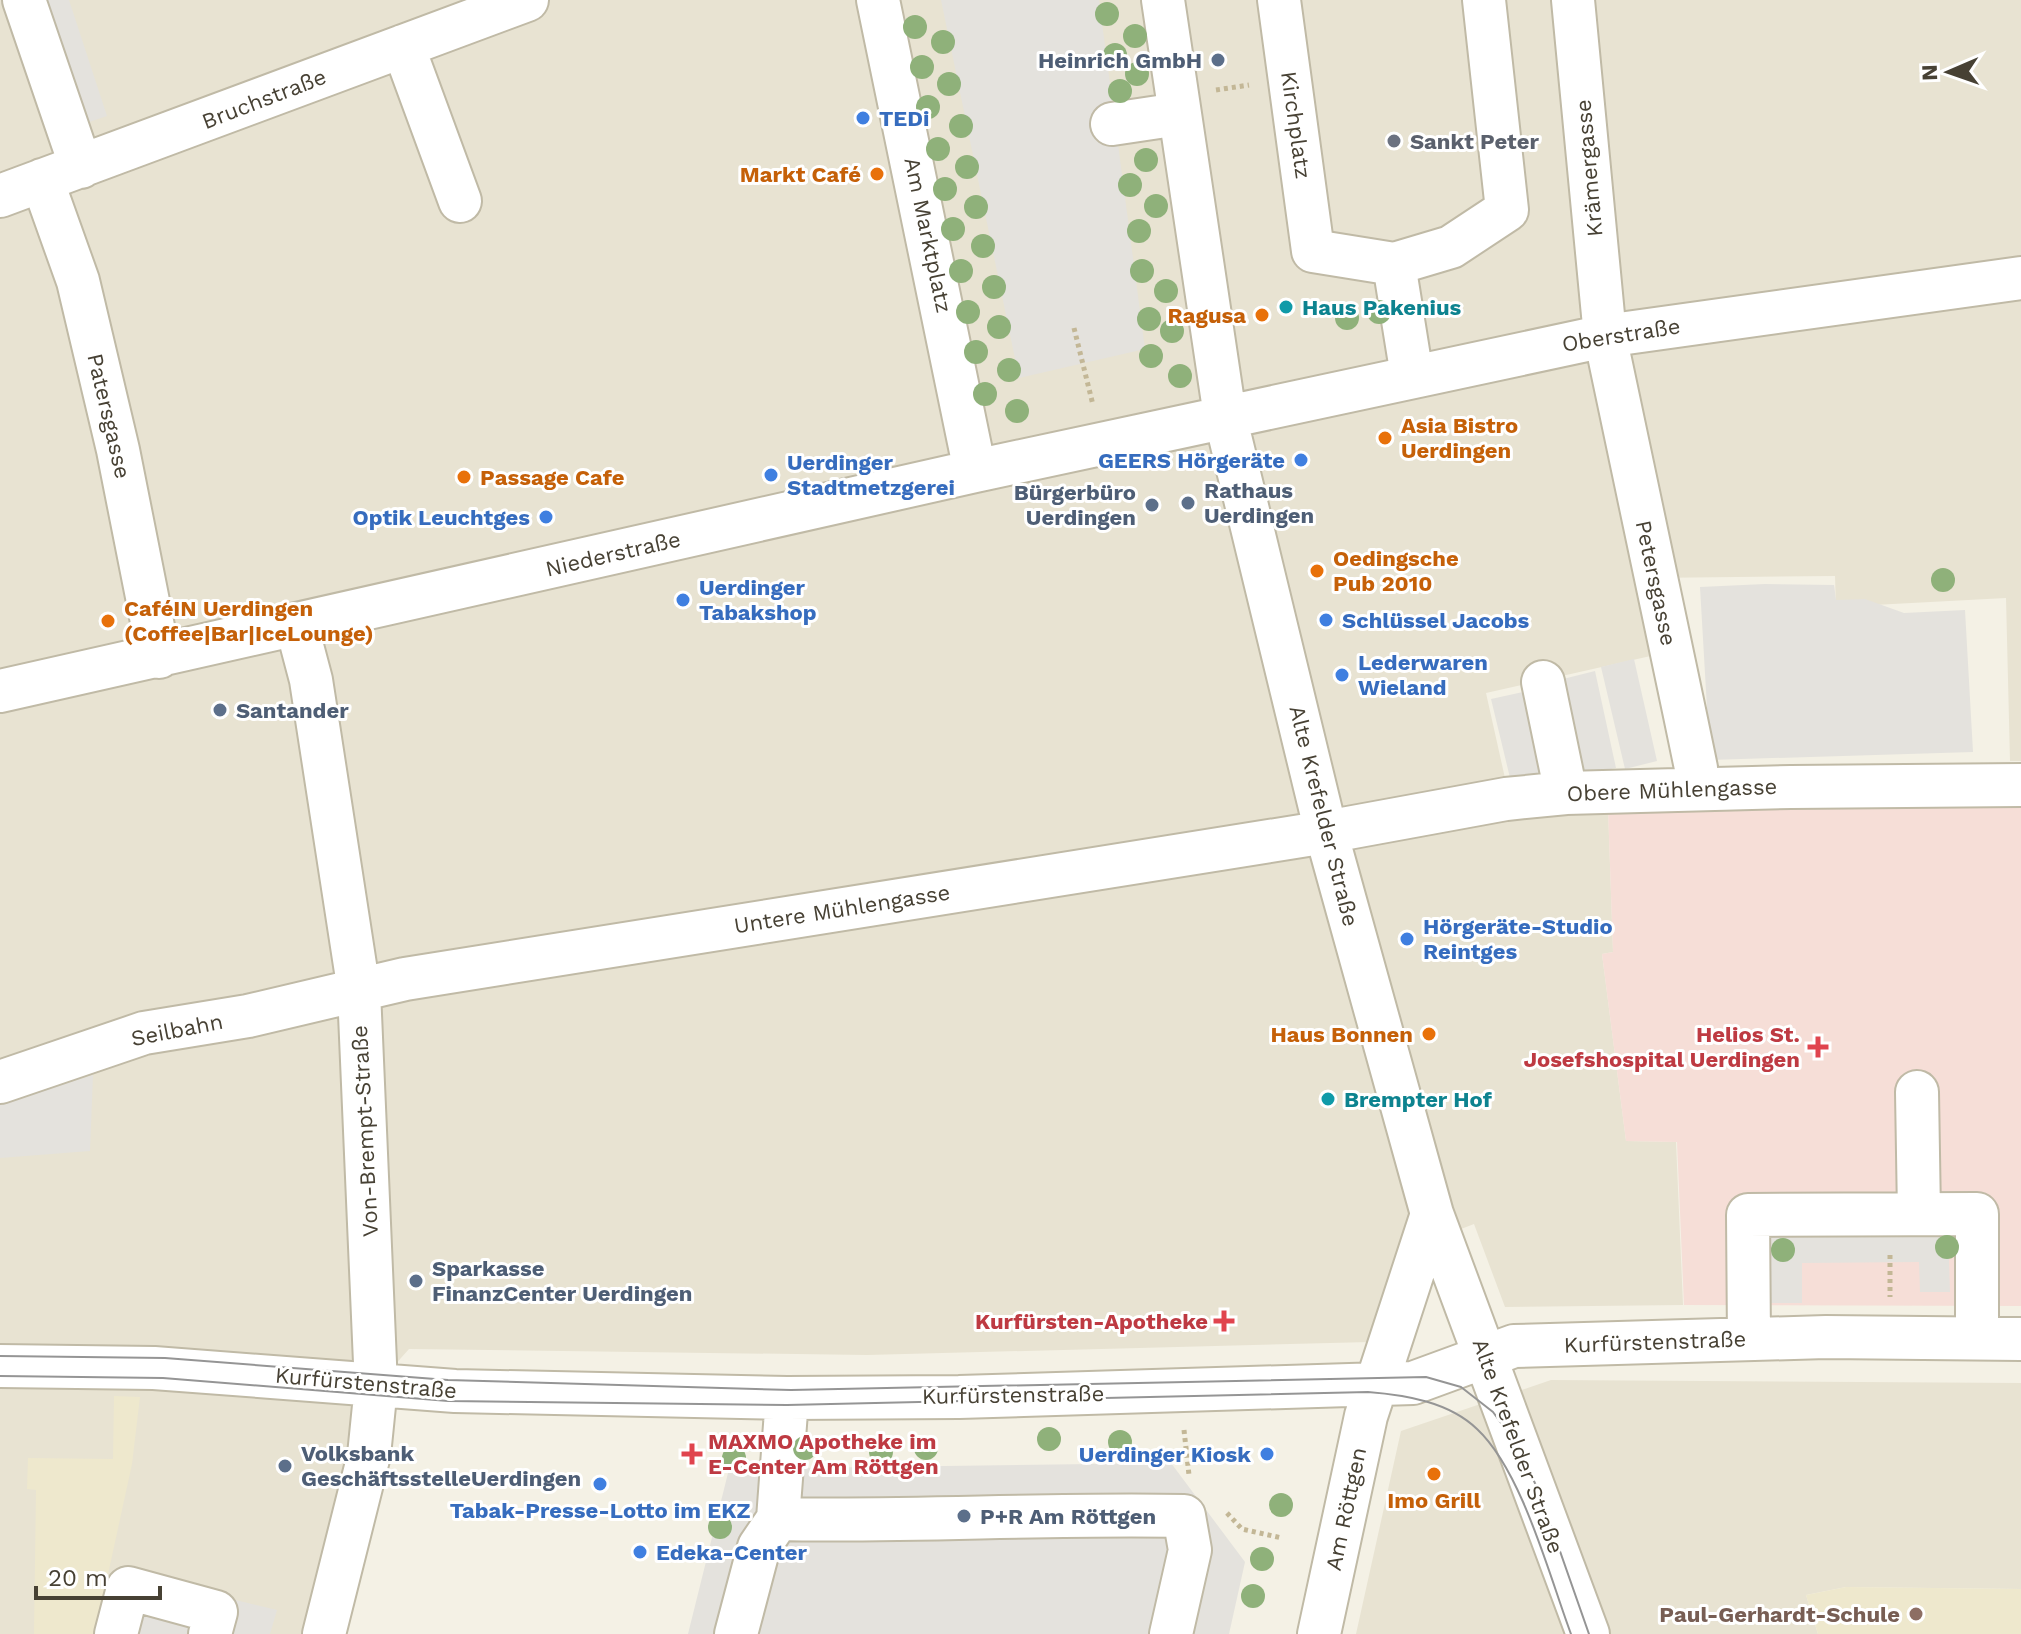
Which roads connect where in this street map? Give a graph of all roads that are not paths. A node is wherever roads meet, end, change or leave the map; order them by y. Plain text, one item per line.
1 (24, 0) edge
2 (527, 0) edge
3 (878, 0) edge
4 (1163, 0) edge
5 (1279, 0) edge
6 (1484, 0) edge
7 (1573, 0) edge
8 (403, 46) junction
9 (1177, 105) junction
10 (1112, 124) dead end
11 (81, 167) junction
12 (42, 180) junction
13 (0, 196) edge
14 (460, 201) dead end
15 (1394, 264) junction
16 (2021, 278) edge
17 (1605, 336) junction
18 (1412, 376) junction
19 (1612, 376) joint
20 (1225, 416) junction
21 (975, 471) junction
22 (297, 627) junction
23 (159, 657) junction
24 (1543, 682) dead end
25 (0, 691) edge
26 (2021, 785) edge
27 (1696, 789) junction
28 (1566, 793) junction
29 (1326, 832) junction
30 (359, 991) junction
31 (0, 1082) edge
32 (1917, 1092) dead end
33 (1432, 1214) junction
34 (1904, 1214) junction
35 (1977, 1338) junction
36 (1749, 1339) junction
37 (2021, 1339) edge
38 (1484, 1355) junction
39 (0, 1366) edge
40 (1376, 1384) junction
41 (376, 1386) junction
42 (787, 1398) junction
43 (778, 1519) junction
44 (116, 1634) edge
45 (210, 1634) edge
46 (324, 1634) edge
47 (736, 1634) edge
48 (1171, 1634) edge
49 (1319, 1634) edge
50 (1588, 1634) edge

1 - 11 street
2 - 8 street, Bruchstraße
3 - 21 street, Am Marktplatz
4 - 9 street
5 - 15 street, Kirchplatz
6 - 15 street
7 - 17 street, Krämergasse
8 - 11 street, Bruchstraße
8 - 14 street
9 - 10 street
9 - 20 street
11 - 12 street, Bruchstraße
12 - 13 street, Bruchstraße
12 - 23 street, Patersgasse
15 - 18 street
16 - 17 street, Oberstraße
17 - 18 street, Oberstraße
17 - 19 street, Krämergasse
18 - 20 street, Oberstraße
19 - 27 street, Petersgasse
20 - 21 street, Niederstraße
20 - 29 street, Alte Krefelder Straße
21 - 22 street, Niederstraße
22 - 23 street, Niederstraße
22 - 30 street, Von-Brempt-Straße
23 - 25 street, Niederstraße
24 - 28 street
26 - 27 street, Obere Mühlengasse
27 - 28 street, Obere Mühlengasse
28 - 29 street, Obere Mühlengasse
29 - 30 street, Untere Mühlengasse
29 - 33 street, Alte Krefelder Straße
30 - 31 street, Seilbahn
30 - 41 street, Von-Brempt-Straße
32 - 34 street
33 - 38 street, Alte Krefelder Straße
33 - 40 street
34 - 35 street
34 - 36 street
35 - 36 street, Kurfürstenstraße
35 - 37 street, Kurfürstenstraße
36 - 38 street, Kurfürstenstraße
38 - 40 street, Kurfürstenstraße
38 - 50 street, Alte Krefelder Straße
39 - 41 street, Kurfürstenstraße
40 - 42 street, Kurfürstenstraße
40 - 49 street, Am Röttgen
41 - 42 street, Kurfürstenstraße
41 - 46 street, Von-Brempt-Straße
42 - 43 street
43 - 47 street
43 - 48 street
44 - 45 street

